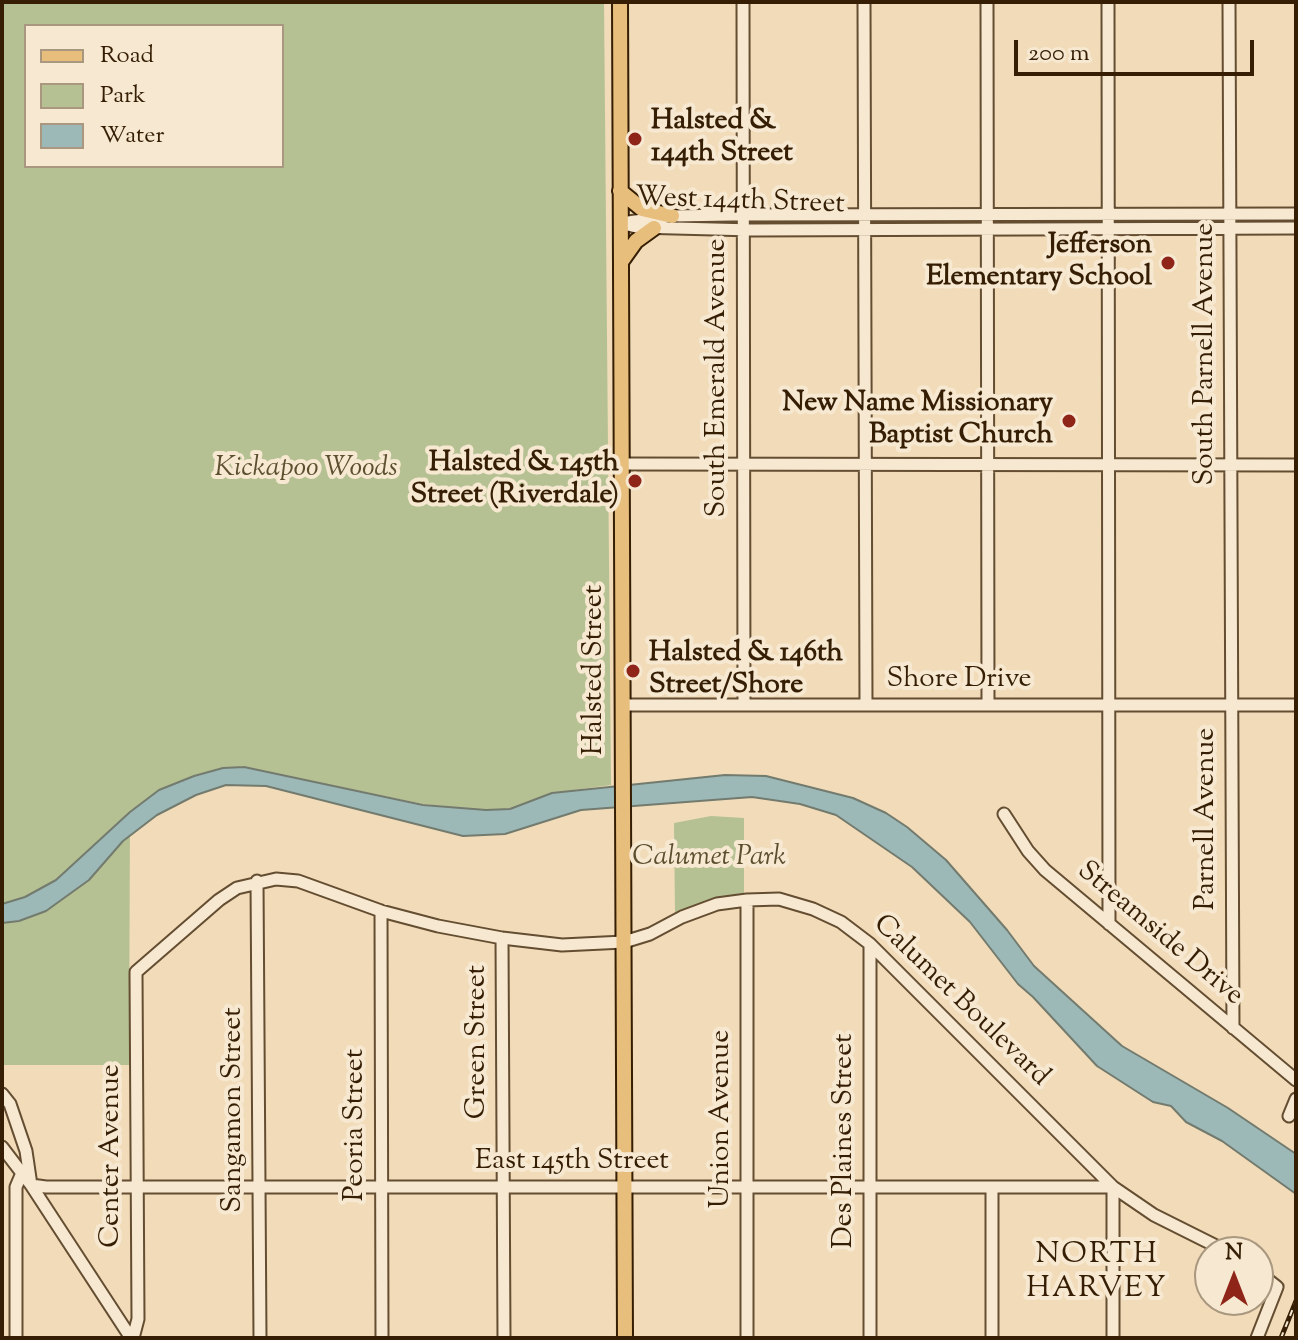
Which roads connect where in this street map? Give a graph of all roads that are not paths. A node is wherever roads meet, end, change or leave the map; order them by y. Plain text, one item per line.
1 (620, 2) edge
2 (743, 2) edge
3 (864, 2) edge
4 (987, 2) edge
5 (1108, 2) edge
6 (1229, 2) edge
7 (620, 191) junction
8 (1108, 214) junction
9 (1230, 214) junction
10 (1296, 214) edge
11 (743, 215) junction
12 (865, 215) junction
13 (987, 215) junction
14 (672, 216) junction
15 (620, 223) junction
16 (654, 228) junction
17 (1230, 228) junction
18 (1296, 228) edge
19 (987, 229) junction
20 (1108, 229) junction
21 (743, 230) junction
22 (865, 230) junction
23 (620, 262) junction
24 (621, 464) junction
25 (744, 465) junction
26 (866, 465) junction
27 (988, 465) junction
28 (1109, 465) junction
29 (1231, 465) junction
30 (1296, 465) edge
31 (622, 705) junction
32 (744, 705) junction
33 (866, 705) junction
34 (988, 705) junction
35 (1110, 705) junction
36 (1231, 705) junction
37 (1296, 705) edge
38 (1004, 814) dead end
39 (257, 881) junction
40 (747, 900) junction
41 (381, 911) junction
42 (1109, 924) junction
43 (502, 938) junction
44 (624, 942) junction
45 (870, 944) junction
46 (136, 972) joint
47 (1233, 1028) junction
48 (1296, 1080) edge
49 (2, 1094) edge
50 (1296, 1099) edge
51 (1289, 1116) dead end
52 (2, 1147) edge
53 (22, 1173) junction
54 (31, 1185) junction
55 (137, 1187) junction
56 (260, 1187) junction
57 (382, 1187) junction
58 (504, 1187) junction
59 (624, 1187) junction
60 (748, 1187) junction
61 (870, 1187) junction
62 (992, 1187) junction
63 (1113, 1187) junction
64 (1196, 1236) edge
65 (1266, 1316) edge
66 (16, 1338) edge
67 (132, 1338) edge
68 (260, 1338) edge
69 (382, 1338) edge
70 (504, 1338) edge
71 (625, 1338) edge
72 (747, 1338) edge
73 (870, 1338) edge
74 (992, 1338) edge
75 (1113, 1338) edge
76 (1257, 1338) edge

1 - 7 main road, Halsted Street
2 - 11 street, South Emerald Avenue
3 - 12 street
4 - 13 street
5 - 8 street
6 - 9 street, South Parnell Avenue
7 - 14 main road
7 - 15 main road, Halsted Street
8 - 9 street, West 144th Street
8 - 13 street, West 144th Street
8 - 20 street
9 - 10 street, West 144th Street
9 - 17 street, South Parnell Avenue
11 - 12 street, West 144th Street
11 - 14 street, West 144th Street
11 - 21 street, South Emerald Avenue
12 - 13 street, West 144th Street
12 - 22 street
13 - 19 street
14 - 15 street, West 144th Street
15 - 16 street, West 144th Street
15 - 23 main road, Halsted Street
16 - 21 street, West 144th Street
16 - 23 main road
17 - 18 street, West 144th Street
17 - 20 street, West 144th Street
17 - 29 street, South Parnell Avenue
19 - 20 street, West 144th Street
19 - 22 street, West 144th Street
19 - 27 street
20 - 28 street
21 - 22 street, West 144th Street
21 - 25 street, South Emerald Avenue
22 - 26 street
23 - 24 main road, Halsted Street
24 - 25 street
24 - 31 main road, Halsted Street
25 - 26 street
25 - 32 street, South Emerald Avenue
26 - 27 street
26 - 33 street
27 - 28 street
27 - 34 street
28 - 29 street
28 - 35 street
29 - 30 street
29 - 36 street, South Parnell Avenue
31 - 32 street, Shore Drive
31 - 44 main road, Halsted Street
32 - 33 street, Shore Drive
33 - 34 street, Shore Drive
34 - 35 street, Shore Drive
35 - 36 street, Shore Drive
35 - 42 street
36 - 37 street, Shore Drive
36 - 47 street, Parnell Avenue
38 - 42 street, Streamside Drive
39 - 41 street, Calumet Boulevard
39 - 46 street, Calumet Boulevard
39 - 56 street, Sangamon Street
40 - 44 street, Calumet Boulevard
40 - 45 street, Calumet Boulevard
40 - 60 street, Union Avenue
41 - 43 street, Calumet Boulevard
41 - 57 street, Peoria Street
42 - 47 street, Streamside Drive
43 - 44 street, Calumet Boulevard
43 - 58 street, Green Street
44 - 59 main road, Halsted Street
45 - 61 street, Des Plaines Street
45 - 63 street, Calumet Boulevard
46 - 55 street, Center Avenue
47 - 48 street, Streamside Drive
49 - 54 street
50 - 51 street
52 - 53 street
53 - 54 street
53 - 66 street
54 - 55 street, East 145th Street
54 - 67 street
55 - 56 street, East 145th Street
55 - 67 street, Center Avenue
56 - 57 street, East 145th Street
56 - 68 street, Sangamon Street
57 - 58 street, East 145th Street
57 - 69 street, Peoria Street
58 - 59 street, East 145th Street
58 - 70 street, Green Street
59 - 60 street, East 145th Street
59 - 71 main road, Halsted Street
60 - 61 street, East 145th Street
60 - 72 street, Union Avenue
61 - 62 street, East 145th Street
61 - 73 street, Des Plaines Street
62 - 63 street, East 145th Street
62 - 74 street
63 - 64 street, Calumet Boulevard
63 - 75 street
65 - 76 street

